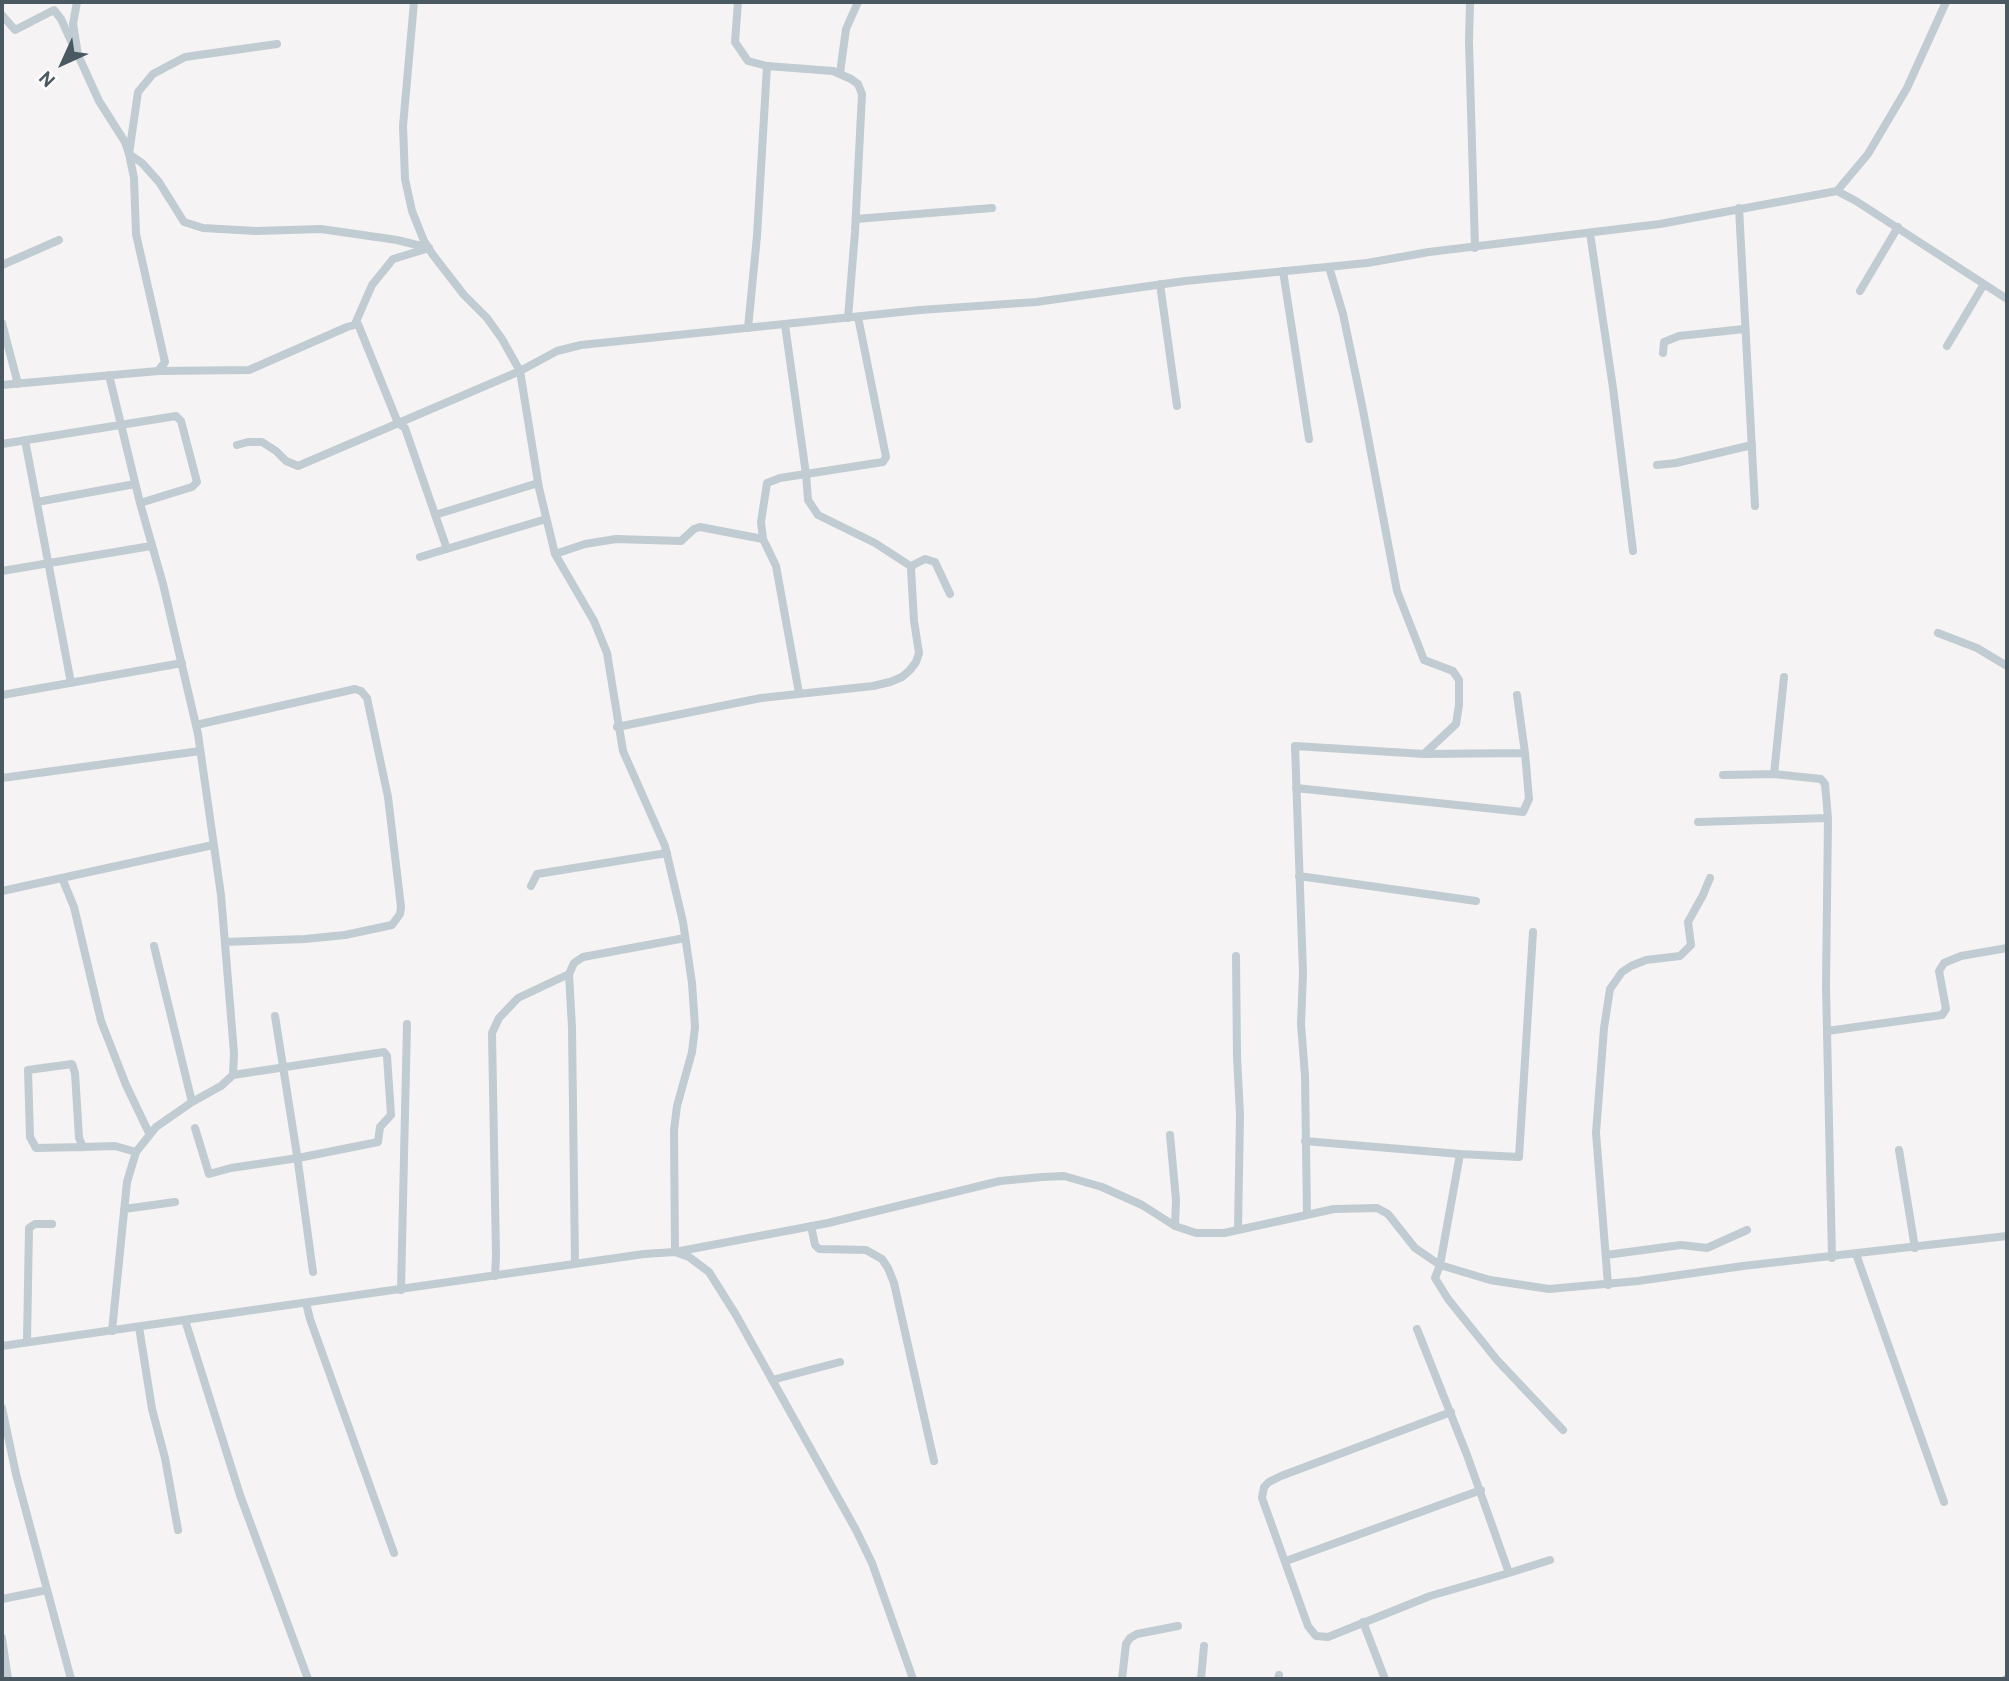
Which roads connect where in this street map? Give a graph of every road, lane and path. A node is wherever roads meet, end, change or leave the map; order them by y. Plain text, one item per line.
1 (77, 2) edge
2 (414, 2) edge
3 (738, 2) edge
4 (858, 2) edge
5 (1470, 2) edge
6 (1946, 2) edge
7 (2, 15) edge
8 (276, 44) dead end
9 (78, 55) junction
10 (767, 66) junction
11 (840, 74) junction
12 (129, 154) junction
13 (1837, 191) junction
14 (992, 208) dead end
15 (1739, 208) junction
16 (856, 219) junction
17 (1898, 227) junction
18 (1590, 233) junction
19 (59, 240) dead end
20 (429, 248) junction
21 (1475, 248) junction
22 (2, 265) edge
23 (1329, 267) junction
24 (1283, 271) junction
25 (1160, 284) junction
26 (1984, 284) junction
27 (1860, 291) dead end
28 (2007, 299) edge
29 (858, 317) junction
30 (848, 318) junction
31 (2, 323) edge
32 (355, 324) junction
33 (785, 325) junction
34 (748, 328) junction
35 (1744, 329) junction
36 (1947, 346) dead end
37 (1663, 353) dead end
38 (158, 371) junction
39 (520, 371) junction
40 (109, 375) junction
41 (18, 383) junction
42 (2, 385) edge
43 (1177, 406) dead end
44 (120, 423) junction
45 (397, 423) junction
46 (1309, 439) dead end
47 (25, 440) junction
48 (2, 444) edge
49 (237, 445) dead end
50 (1752, 445) junction
51 (1657, 465) dead end
52 (806, 474) junction
53 (538, 483) junction
54 (135, 484) junction
55 (37, 502) junction
56 (140, 503) junction
57 (1755, 506) dead end
58 (435, 515) junction
59 (546, 519) junction
60 (763, 539) junction
61 (151, 546) junction
62 (447, 549) junction
63 (1633, 551) dead end
64 (555, 554) junction
65 (420, 557) dead end
66 (48, 564) junction
67 (912, 567) junction
68 (2, 571) edge
69 (950, 594) dead end
70 (1938, 633) dead end
71 (182, 663) junction
72 (2007, 666) edge
73 (1784, 677) dead end
74 (71, 683) junction
75 (799, 693) junction
76 (2, 695) edge
77 (1517, 695) dead end
78 (196, 725) junction
79 (617, 727) junction
80 (200, 751) junction
81 (1525, 753) junction
82 (1424, 754) junction
83 (1774, 774) junction
84 (1723, 775) dead end
85 (2, 778) edge
86 (1296, 788) junction
87 (1828, 818) junction
88 (1698, 822) dead end
89 (213, 845) junction
90 (667, 853) junction
91 (1299, 876) junction
92 (62, 878) junction
93 (1710, 878) dead end
94 (531, 886) dead end
95 (2, 891) edge
96 (1476, 901) dead end
97 (1533, 932) dead end
98 (685, 938) junction
99 (225, 942) junction
100 (154, 946) dead end
101 (2007, 948) edge
102 (1236, 956) dead end
103 (569, 974) junction
104 (275, 1016) dead end
105 (407, 1024) dead end
106 (1827, 1031) junction
107 (284, 1069) junction
108 (233, 1075) junction
109 (192, 1101) junction
110 (195, 1128) dead end
111 (149, 1133) junction
112 (1170, 1135) dead end
113 (1305, 1141) junction
114 (83, 1147) junction
115 (1899, 1150) dead end
116 (136, 1152) junction
117 (1460, 1154) junction
118 (298, 1158) junction
119 (175, 1202) dead end
120 (124, 1209) junction
121 (1307, 1215) junction
122 (52, 1224) dead end
123 (811, 1226) junction
124 (1175, 1226) junction
125 (1238, 1229) junction
126 (1747, 1230) dead end
127 (2007, 1236) edge
128 (1915, 1248) junction
129 (675, 1252) junction
130 (1856, 1254) junction
131 (1606, 1255) junction
132 (1832, 1258) junction
133 (575, 1265) junction
134 (1440, 1265) junction
135 (313, 1272) dead end
136 (495, 1276) junction
137 (1608, 1285) junction
138 (401, 1290) junction
139 (306, 1303) junction
140 (185, 1321) junction
141 (139, 1328) junction
142 (1417, 1329) dead end
143 (112, 1331) junction
144 (27, 1342) junction
145 (2, 1346) edge
146 (841, 1362) dead end
147 (772, 1380) junction
148 (2, 1408) edge
149 (1451, 1412) junction
150 (1563, 1430) dead end
151 (934, 1461) dead end
152 (1481, 1490) junction
153 (1944, 1502) dead end
154 (178, 1530) dead end
155 (394, 1553) dead end
156 (1286, 1560) junction
157 (1550, 1560) dead end
158 (1509, 1573) junction
159 (47, 1590) junction
160 (2, 1599) edge
161 (1363, 1622) junction
162 (1178, 1626) dead end
163 (2, 1639) edge
164 (1204, 1646) dead end
165 (8, 1679) edge
166 (71, 1679) edge
167 (308, 1679) edge
168 (913, 1679) edge
169 (1122, 1679) edge
170 (1201, 1679) edge
171 (1385, 1679) edge

1 - 9 street
2 - 20 street
3 - 10 street
4 - 11 street
5 - 21 street
6 - 13 street
7 - 9 street
8 - 12 street
9 - 12 street
10 - 11 street
10 - 34 street
11 - 16 street
12 - 20 street
12 - 38 street
13 - 15 street
13 - 17 street
14 - 16 street
15 - 18 street
15 - 35 street
16 - 30 street
17 - 26 street
17 - 27 street
18 - 21 street
18 - 63 street
19 - 22 street
20 - 32 street
20 - 39 street
21 - 23 street
23 - 24 street
23 - 82 street
24 - 25 street
24 - 46 street
25 - 29 street
25 - 43 street
26 - 28 street
26 - 36 street
29 - 30 street
29 - 52 street
30 - 33 street
31 - 41 street
32 - 38 street
32 - 45 street
33 - 34 street
33 - 52 street
34 - 39 street
35 - 37 street
35 - 50 street
38 - 40 street
39 - 45 street
39 - 53 street
40 - 41 street
40 - 44 street
41 - 42 street
44 - 47 street
44 - 54 street
44 - 56 street
45 - 49 street
45 - 58 street
47 - 48 street
47 - 55 street
50 - 51 street
50 - 57 street
52 - 60 street
52 - 67 street
53 - 58 street
53 - 59 street
54 - 55 street
54 - 56 street
55 - 66 street
56 - 61 street
58 - 62 street
59 - 62 street
59 - 64 street
60 - 64 street
60 - 75 street
61 - 66 street
61 - 71 street
62 - 65 street
64 - 79 street
66 - 68 street
66 - 74 street
67 - 69 street
67 - 75 street
70 - 72 street
71 - 74 street
71 - 78 street
73 - 83 street
74 - 76 street
75 - 79 street
77 - 81 street
78 - 80 street
78 - 99 street
79 - 90 street
80 - 85 street
80 - 89 street
81 - 82 street
81 - 86 street
82 - 86 street
83 - 84 street
83 - 87 street
86 - 91 street
87 - 88 street
87 - 106 street
89 - 92 street
89 - 99 street
90 - 94 street
90 - 98 street
91 - 96 street
91 - 113 street
92 - 95 street
92 - 111 street
93 - 131 street
97 - 117 street
98 - 103 street
98 - 129 street
99 - 108 street
100 - 109 street
101 - 106 street
102 - 125 street
103 - 133 street
103 - 136 street
104 - 107 street
105 - 138 street
106 - 132 street
107 - 108 street
107 - 118 street
107 - 118 street
108 - 109 street
109 - 111 street
110 - 118 street
111 - 116 street
112 - 124 street
113 - 117 street
113 - 121 street
114 - 114 street
114 - 116 street
115 - 128 street
116 - 120 street
117 - 134 street
118 - 135 street
119 - 120 street
120 - 143 street
121 - 125 street
121 - 134 street
122 - 144 street
123 - 124 street
123 - 129 street
123 - 151 street
124 - 125 street
126 - 131 street
127 - 128 street
128 - 130 street
129 - 133 street
129 - 147 street
130 - 132 street
130 - 153 street
131 - 137 street
132 - 137 street
133 - 136 street
134 - 137 street
134 - 150 street
136 - 138 street
138 - 139 street
139 - 140 street
139 - 155 street
140 - 141 street
140 - 167 street
141 - 143 street
141 - 154 street
142 - 149 street
143 - 144 street
144 - 145 street
146 - 147 street
147 - 168 street
148 - 159 street
149 - 152 street
149 - 156 street
152 - 156 street
152 - 158 street
156 - 161 street
157 - 158 street
158 - 161 street
159 - 160 street
159 - 166 street
161 - 171 street
162 - 169 street
163 - 165 street
164 - 170 street

